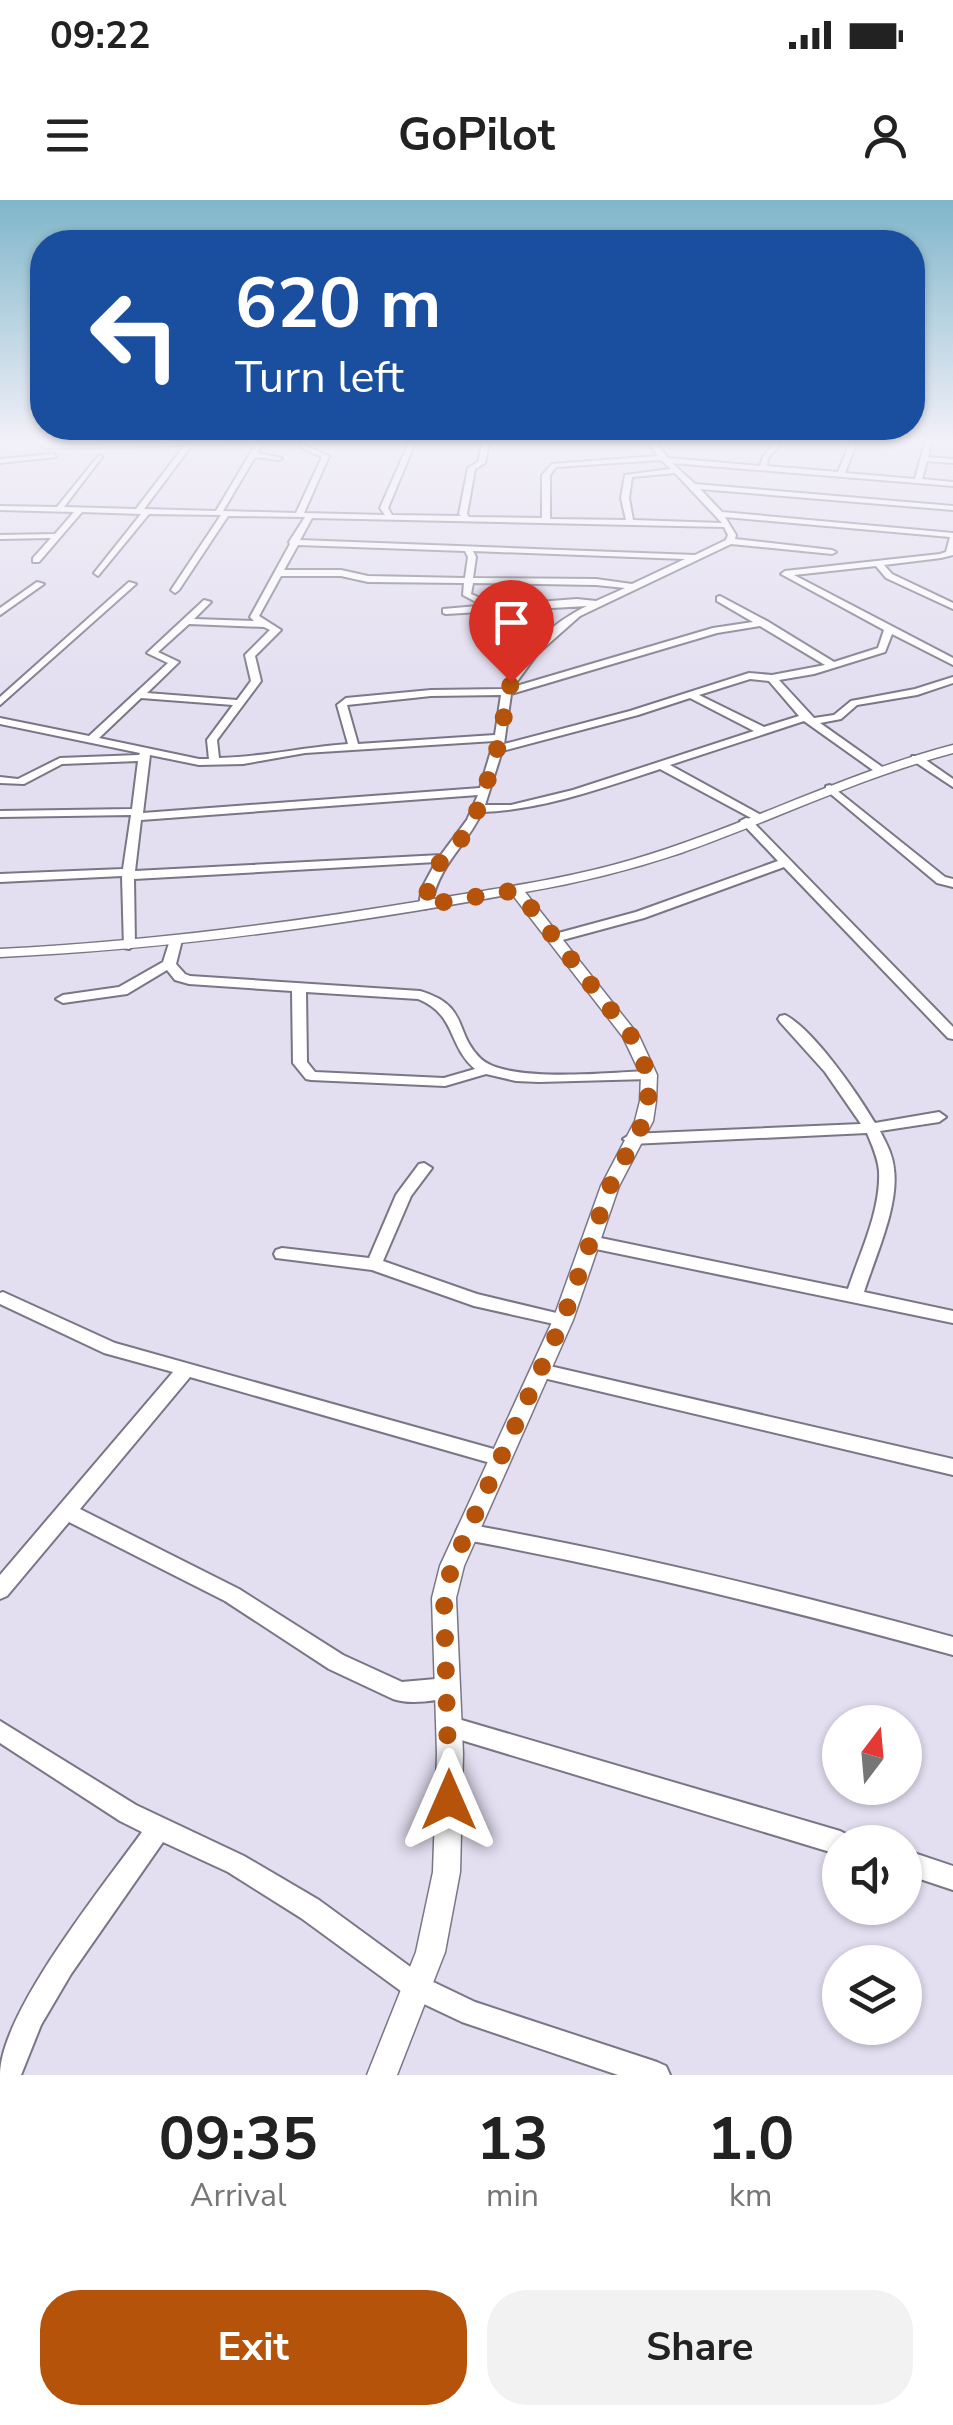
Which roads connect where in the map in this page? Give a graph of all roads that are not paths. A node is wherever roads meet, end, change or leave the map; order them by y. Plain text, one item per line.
1 (728, 525) edge
2 (66, 526) edge
3 (132, 526) edge
4 (214, 526) edge
5 (300, 526) edge
6 (563, 526) edge
7 (835, 526) edge
8 (0, 536) edge
9 (56, 536) junction
10 (953, 537) edge
11 (730, 541) junction
12 (293, 542) junction
13 (560, 542) junction
14 (393, 547) junction
15 (468, 548) junction
16 (602, 551) junction
17 (832, 552) dead end
18 (951, 556) edge
19 (698, 558) junction
20 (36, 560) dead end
21 (879, 564) junction
22 (98, 573) dead end
23 (279, 573) junction
24 (468, 578) junction
25 (379, 579) junction
26 (602, 582) junction
27 (40, 584) dead end
28 (132, 584) dead end
29 (629, 586) junction
30 (175, 590) dead end
31 (720, 599) dead end
32 (208, 602) dead end
33 (596, 604) junction
34 (953, 606) edge
35 (482, 609) junction
36 (446, 611) dead end
37 (0, 612) edge
38 (187, 622) junction
39 (764, 623) junction
40 (265, 624) junction
41 (888, 629) junction
42 (953, 662) edge
43 (834, 666) junction
44 (772, 678) junction
45 (953, 680) edge
46 (507, 692) junction
47 (691, 694) junction
48 (138, 696) junction
49 (0, 702) edge
50 (239, 703) junction
51 (808, 719) junction
52 (0, 721) edge
53 (761, 730) junction
54 (91, 740) junction
55 (498, 743) junction
56 (354, 747) junction
57 (953, 749) edge
58 (145, 754) junction
59 (916, 758) junction
60 (214, 762) junction
61 (661, 765) junction
62 (881, 770) junction
63 (0, 780) edge
64 (953, 784) edge
65 (830, 788) junction
66 (484, 791) junction
67 (478, 809) junction
68 (0, 814) edge
69 (137, 814) junction
70 (752, 819) junction
71 (442, 858) junction
72 (787, 862) junction
73 (129, 874) junction
74 (0, 878) edge
75 (953, 882) edge
76 (517, 890) junction
77 (425, 905) junction
78 (556, 938) junction
79 (176, 940) junction
80 (129, 944) junction
81 (0, 952) edge
82 (169, 964) junction
83 (299, 986) junction
84 (63, 1000) dead end
85 (785, 1019) dead end
86 (953, 1035) edge
87 (485, 1070) junction
88 (649, 1075) junction
89 (940, 1117) dead end
90 (870, 1128) junction
91 (631, 1139) junction
92 (424, 1168) dead end
93 (592, 1242) junction
94 (282, 1254) dead end
95 (374, 1264) junction
96 (854, 1296) junction
97 (3, 1298) dead end
98 (953, 1317) edge
99 (563, 1320) junction
100 (540, 1371) junction
101 (184, 1372) junction
102 (502, 1458) junction
103 (953, 1468) edge
104 (65, 1512) junction
105 (466, 1532) junction
106 (0, 1590) edge
107 (953, 1646) edge
108 (447, 1688) junction
109 (448, 1726) junction
110 (0, 1731) edge
111 (158, 1829) junction
112 (822, 1838) edge
113 (922, 1868) edge
114 (953, 1878) edge
115 (418, 1988) junction
116 (8, 2075) edge
117 (382, 2075) edge
118 (656, 2075) edge

1 - 11 street
2 - 9 street
3 - 22 street
4 - 30 street
5 - 12 street
6 - 13 street
7 - 10 street
8 - 9 street
9 - 20 street
10 - 18 street
11 - 17 street
11 - 19 street
12 - 14 street
12 - 23 street
13 - 15 street
13 - 16 street
14 - 15 street
14 - 25 street
15 - 24 street
16 - 19 street
16 - 26 street
18 - 21 street
19 - 29 street
21 - 34 street
21 - 41 street
23 - 25 street
23 - 40 street
24 - 25 street
24 - 26 street
24 - 35 street
26 - 29 street
27 - 37 street
28 - 49 street
29 - 33 street
31 - 39 street
32 - 38 street
33 - 35 street
33 - 46 street
35 - 36 street
38 - 40 street
38 - 48 street
39 - 43 street
39 - 46 street
40 - 50 street
41 - 42 street
41 - 43 street
43 - 44 street
44 - 47 street
44 - 51 street
45 - 51 street
46 - 55 street
46 - 56 street
47 - 53 street
47 - 55 street
48 - 50 street
48 - 54 street
50 - 60 street
51 - 53 street
51 - 62 street
52 - 54 street
53 - 61 street
54 - 58 street
55 - 56 street
55 - 66 street
56 - 60 street
57 - 59 street
58 - 60 street
58 - 63 street
58 - 69 street
59 - 62 street
59 - 64 street
61 - 67 street
61 - 70 street
62 - 65 street
65 - 70 street
65 - 75 street
66 - 67 street
66 - 69 street
67 - 71 street
68 - 69 street
69 - 73 street
70 - 72 street
70 - 76 street
71 - 73 street
71 - 77 street
72 - 78 street
72 - 86 street
73 - 74 street
73 - 80 street
76 - 77 street
76 - 78 street
77 - 79 street
78 - 88 street
79 - 80 street
79 - 82 street
80 - 81 street
82 - 83 street
82 - 84 street
83 - 87 street
83 - 87 street
85 - 90 street
87 - 88 street
88 - 91 street
89 - 90 street
90 - 91 street
90 - 96 street
91 - 93 street
92 - 95 street
93 - 96 street
93 - 99 street
94 - 95 street
95 - 99 street
96 - 98 street
97 - 101 street
99 - 100 street
100 - 102 street
100 - 103 street
101 - 102 street
101 - 104 street
102 - 105 street
104 - 106 street
104 - 108 street
105 - 107 street
105 - 108 street
108 - 109 street
109 - 112 street
109 - 115 street
110 - 111 street
111 - 115 street
111 - 116 street
113 - 114 street
115 - 117 street
115 - 118 street

